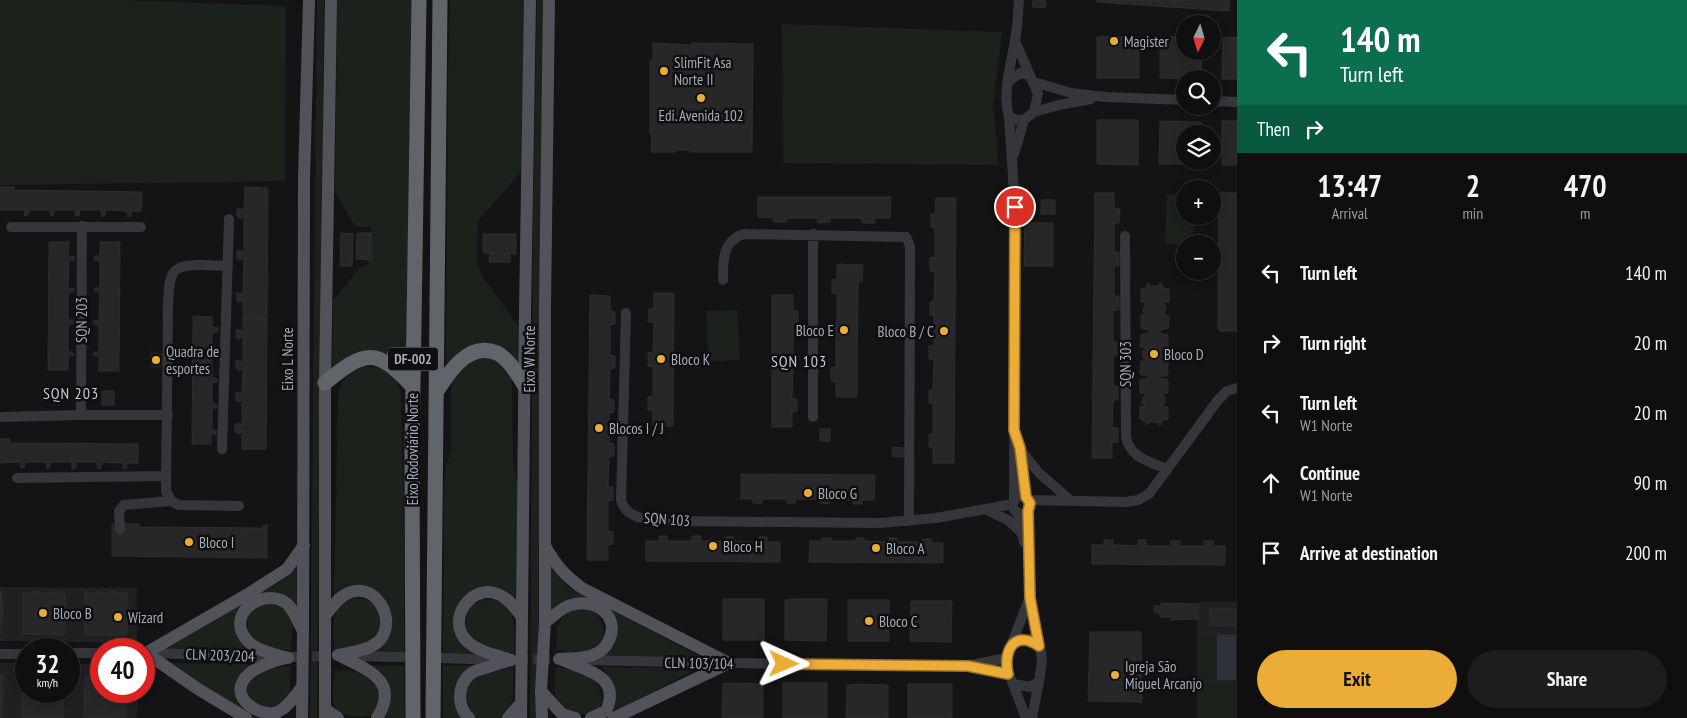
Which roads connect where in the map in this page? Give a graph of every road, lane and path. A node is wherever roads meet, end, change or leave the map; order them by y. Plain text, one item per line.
1 (309, 0) edge
2 (331, 0) edge
3 (418, 0) edge
4 (440, 0) edge
5 (530, 0) edge
6 (550, 0) edge
7 (1019, 0) edge
8 (1015, 40) junction
9 (1032, 79) junction
10 (1009, 82) junction
11 (1105, 97) junction
12 (1176, 100) edge
13 (1221, 101) edge
14 (1237, 102) edge
15 (1034, 112) junction
16 (1008, 117) junction
17 (1024, 120) junction
18 (1012, 160) junction
19 (229, 219) dead end
20 (82, 226) junction
21 (11, 227) dead end
22 (141, 227) dead end
23 (813, 234) junction
24 (1125, 236) dead end
25 (228, 266) junction
26 (723, 280) dead end
27 (626, 313) dead end
28 (325, 383) junction
29 (412, 386) junction
30 (525, 386) junction
31 (1237, 388) edge
32 (436, 391) junction
33 (81, 414) junction
34 (168, 415) junction
35 (0, 417) edge
36 (813, 417) dead end
37 (1014, 430) junction
38 (1020, 448) junction
39 (222, 449) dead end
40 (1167, 469) junction
41 (166, 476) junction
42 (17, 478) dead end
43 (1070, 500) junction
44 (171, 501) junction
45 (1082, 501) junction
46 (1028, 504) junction
47 (239, 506) dead end
48 (1015, 507) junction
49 (989, 511) junction
50 (966, 513) junction
51 (909, 520) junction
52 (120, 529) dead end
53 (1022, 533) junction
54 (304, 545) junction
55 (545, 545) junction
56 (1028, 560) junction
57 (1030, 598) junction
58 (325, 616) junction
59 (522, 617) junction
60 (545, 622) junction
61 (304, 631) junction
62 (1013, 643) junction
63 (1039, 646) junction
64 (155, 647) edge
65 (155, 653) edge
66 (0, 654) edge
67 (15, 654) edge
68 (335, 656) junction
69 (292, 657) junction
70 (402, 657) dead end
71 (441, 658) dead end
72 (1007, 658) junction
73 (554, 659) junction
74 (155, 660) edge
75 (514, 660) junction
76 (729, 664) junction
77 (968, 666) junction
78 (1008, 674) junction
79 (1038, 682) junction
80 (1014, 684) junction
81 (302, 687) junction
82 (541, 691) junction
83 (521, 703) junction
84 (325, 713) edge
85 (246, 718) edge
86 (302, 718) edge
87 (338, 718) edge
88 (377, 718) edge
89 (413, 718) edge
90 (432, 718) edge
91 (469, 718) edge
92 (508, 718) edge
93 (521, 718) edge
94 (542, 718) edge
95 (574, 718) edge
96 (591, 718) edge
97 (614, 718) edge
98 (1026, 718) edge
99 (1032, 718) edge

1 - 54 main road, Eixo L Norte
2 - 28 main road
3 - 29 highway, Eixo Rodoviário Norte / DF-002
4 - 32 highway, Eixo Rodoviário Norte / DF-002
5 - 30 main road, Eixo W Norte
6 - 55 main road, Eixo W Norte
7 - 8 street
8 - 9 street
8 - 10 street
9 - 10 street
9 - 11 street
9 - 15 street
10 - 16 street
11 - 12 street
11 - 15 street
13 - 14 street
15 - 17 street
16 - 17 street
16 - 18 street
17 - 18 street
18 - 37 street
19 - 25 street
20 - 21 street
20 - 22 street
20 - 33 street, SQN 203
23 - 26 street
23 - 36 street
23 - 51 street
24 - 40 street, SQN 303
25 - 34 street
25 - 39 street
27 - 51 street, SQN 103
28 - 29 highway
28 - 58 main road
29 - 89 highway, Eixo Rodoviário Norte / DF-002
30 - 32 highway
30 - 59 main road, Eixo W Norte
31 - 40 street
32 - 90 highway, Eixo Rodoviário Norte / DF-002
33 - 34 street
33 - 35 street
34 - 41 street
37 - 38 street
37 - 48 street
38 - 43 street
38 - 46 street
40 - 45 street
41 - 42 street
41 - 44 street
43 - 45 street
43 - 46 street
44 - 47 street
44 - 52 street
45 - 46 street
46 - 48 street
46 - 48 street
46 - 56 street
48 - 49 street, SQN 103
48 - 50 street, SQN 103
48 - 53 street
49 - 50 street, SQN 103
49 - 53 street
50 - 51 street, SQN 103
53 - 56 street
54 - 61 main road, Eixo L Norte
54 - 64 main road
55 - 60 main road, Eixo W Norte
55 - 76 main road
56 - 57 street
57 - 62 street
57 - 63 street
58 - 68 main road
58 - 84 main road
59 - 75 main road
59 - 83 main road, Eixo W Norte
60 - 73 main road
60 - 82 main road, Eixo W Norte
61 - 69 main road
61 - 81 main road, Eixo L Norte
62 - 63 street
62 - 72 street
63 - 79 street
65 - 69 street, CLN 203/204
66 - 67 street
68 - 70 street
68 - 88 main road
69 - 81 main road
71 - 75 street
72 - 77 street, CLN 103/104
72 - 78 street
73 - 76 street, CLN 103/104
73 - 96 main road
74 - 85 main road
75 - 91 main road
76 - 77 street, CLN 103/104
76 - 97 main road
77 - 78 street, CLN 103/104
78 - 80 street
79 - 80 street
79 - 99 street
80 - 98 street
81 - 86 main road, Eixo L Norte
82 - 94 main road, Eixo W Norte
82 - 95 main road
83 - 92 main road
83 - 93 main road, Eixo W Norte
84 - 87 main road

